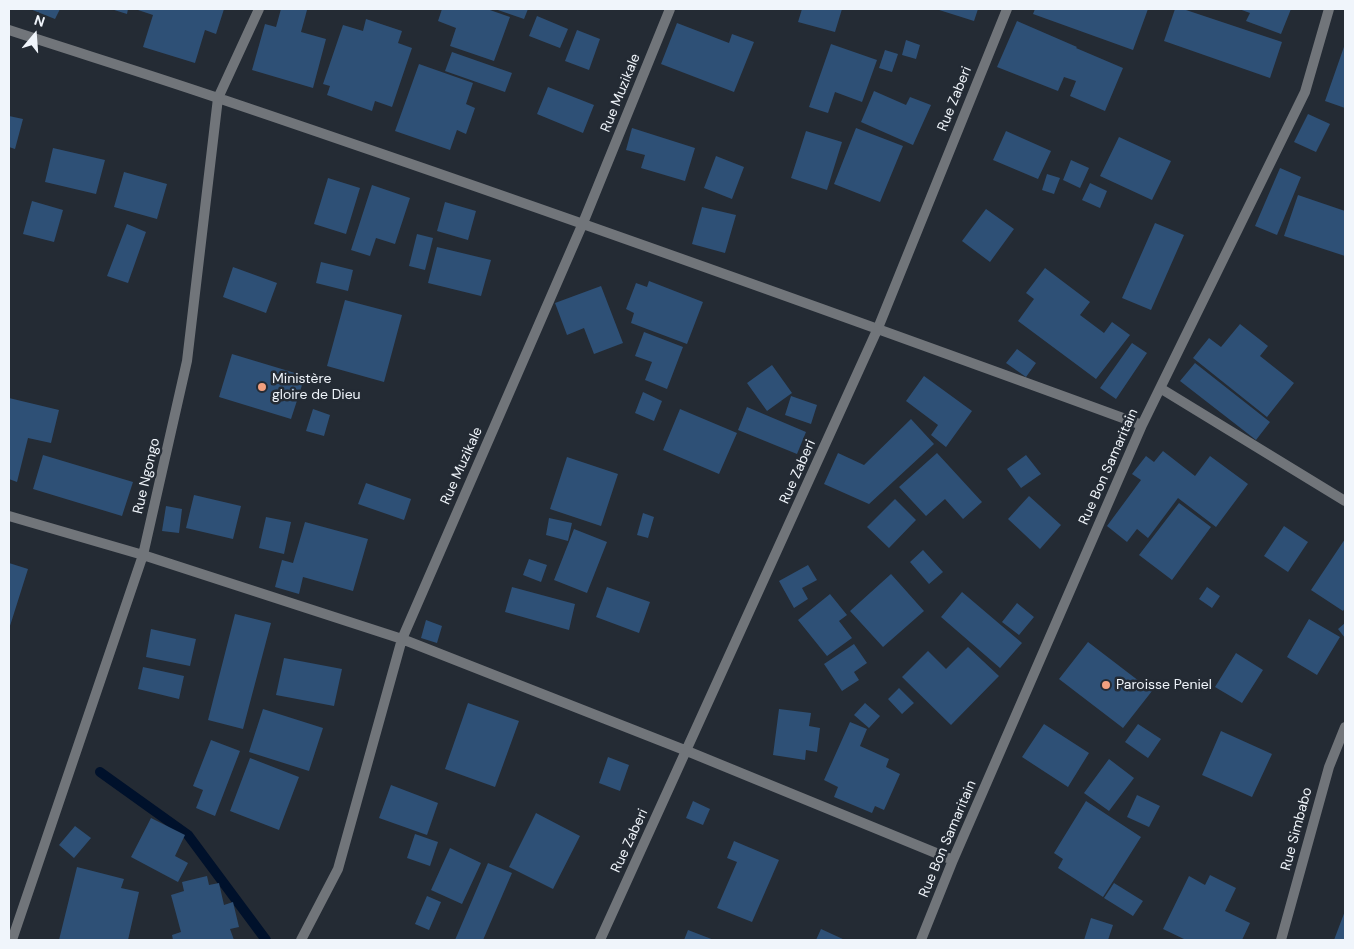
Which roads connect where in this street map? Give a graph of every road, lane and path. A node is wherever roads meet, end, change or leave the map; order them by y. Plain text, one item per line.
1 (259, 9) edge
2 (670, 9) edge
3 (1007, 9) edge
4 (1329, 9) edge
5 (9, 30) edge
6 (218, 98) junction
7 (583, 223) junction
8 (878, 328) junction
9 (1160, 388) junction
10 (1142, 425) junction
11 (1345, 502) edge
12 (9, 516) edge
13 (143, 555) junction
14 (402, 639) junction
15 (1345, 727) edge
16 (687, 751) junction
17 (953, 860) junction
18 (12, 940) edge
19 (301, 940) edge
20 (600, 940) edge
21 (921, 940) edge
22 (1281, 940) edge

1 - 6 street, Rue Ngongo
2 - 7 street, Rue Muzikale
3 - 8 street, Rue Zaberi
4 - 9 street, Rue Bon Samaritain
5 - 6 street
6 - 7 street
6 - 13 street, Rue Ngongo
7 - 8 street
7 - 14 street, Rue Muzikale
8 - 10 street
8 - 16 street, Rue Zaberi
9 - 10 street, Rue Bon Samaritain
9 - 11 street
10 - 17 street, Rue Bon Samaritain
12 - 13 street
13 - 14 street
13 - 18 street, Rue Ngongo
14 - 16 street
14 - 19 street, Rue Muzikale
15 - 22 street, Rue Simbabo
16 - 17 street
16 - 20 street, Rue Zaberi
17 - 21 street, Rue Bon Samaritain

